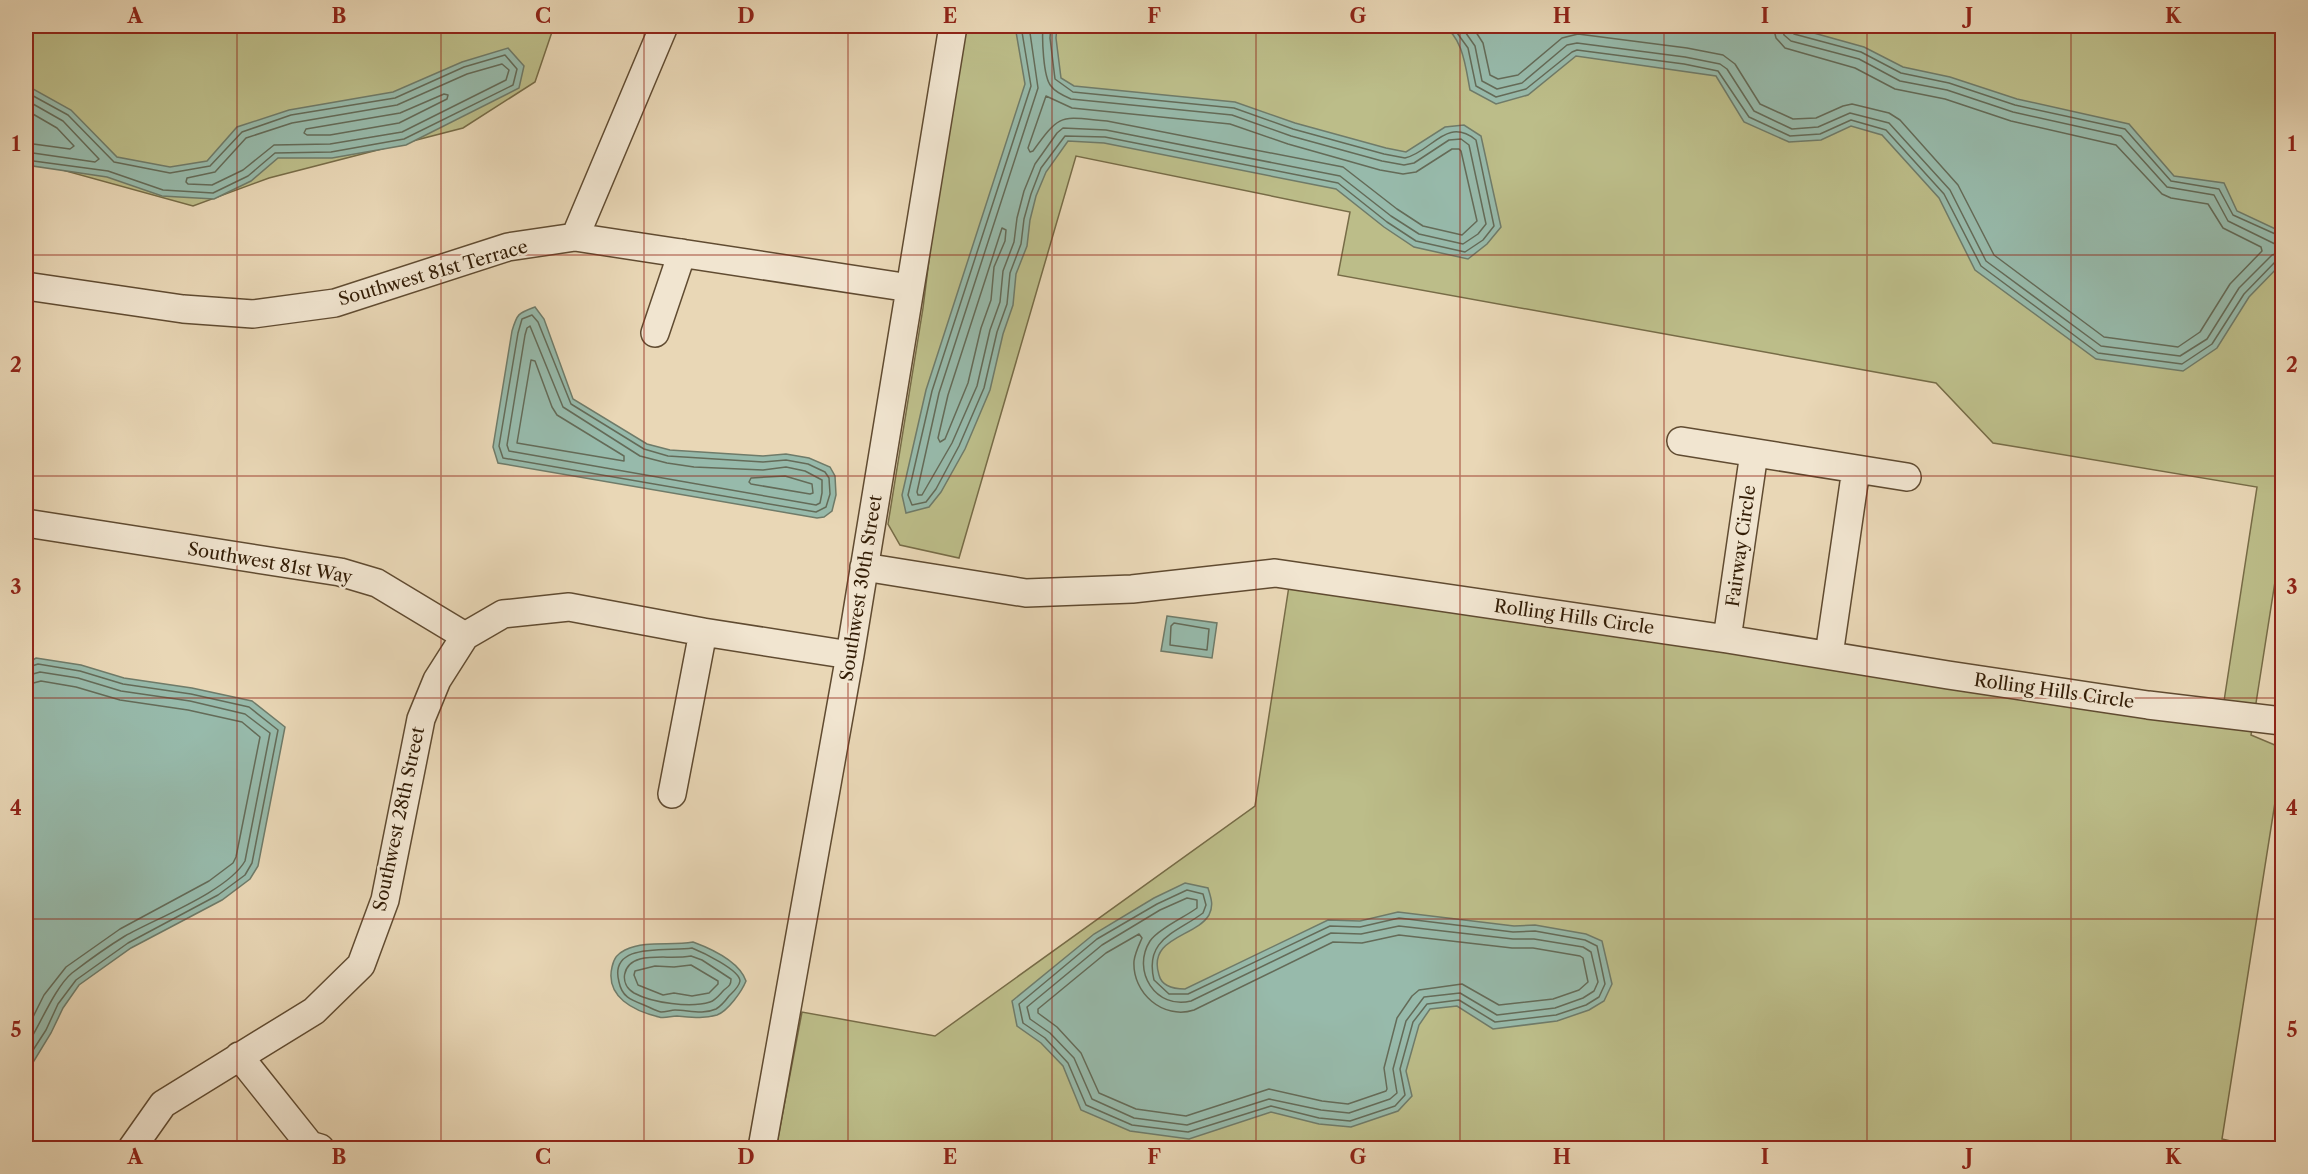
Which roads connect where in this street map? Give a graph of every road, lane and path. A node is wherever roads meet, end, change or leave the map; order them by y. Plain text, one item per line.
1 (664, 26) edge
2 (953, 26) edge
3 (575, 237) junction
4 (682, 253) junction
5 (26, 286) edge
6 (910, 288) junction
7 (655, 333) dead end
8 (1681, 441) dead end
9 (1754, 453) junction
10 (1856, 469) junction
11 (1907, 477) dead end
12 (26, 523) edge
13 (864, 567) junction
14 (703, 632) junction
15 (465, 636) junction
16 (1727, 639) junction
17 (1829, 655) junction
18 (850, 656) junction
19 (2283, 721) edge
20 (672, 794) dead end
21 (239, 1056) junction
22 (132, 1149) edge
23 (320, 1149) edge
24 (762, 1149) edge

1 - 3 street
2 - 6 street, Southwest 30th Street
3 - 4 street, Southwest 81st Terrace
3 - 5 street, Southwest 81st Terrace
4 - 6 street, Southwest 81st Terrace
4 - 7 street
6 - 13 street, Southwest 30th Street
8 - 9 street
9 - 10 street
9 - 16 street, Fairway Circle
10 - 11 street
10 - 17 street
12 - 15 street, Southwest 81st Way
13 - 16 street, Rolling Hills Circle
13 - 18 street, Southwest 30th Street
14 - 15 street
14 - 18 street
14 - 20 street
15 - 21 street, Southwest 28th Street
16 - 17 street, Rolling Hills Circle
17 - 19 street, Rolling Hills Circle
18 - 24 street, Southwest 30th Street
21 - 22 street, Southwest 28th Street
21 - 23 street

